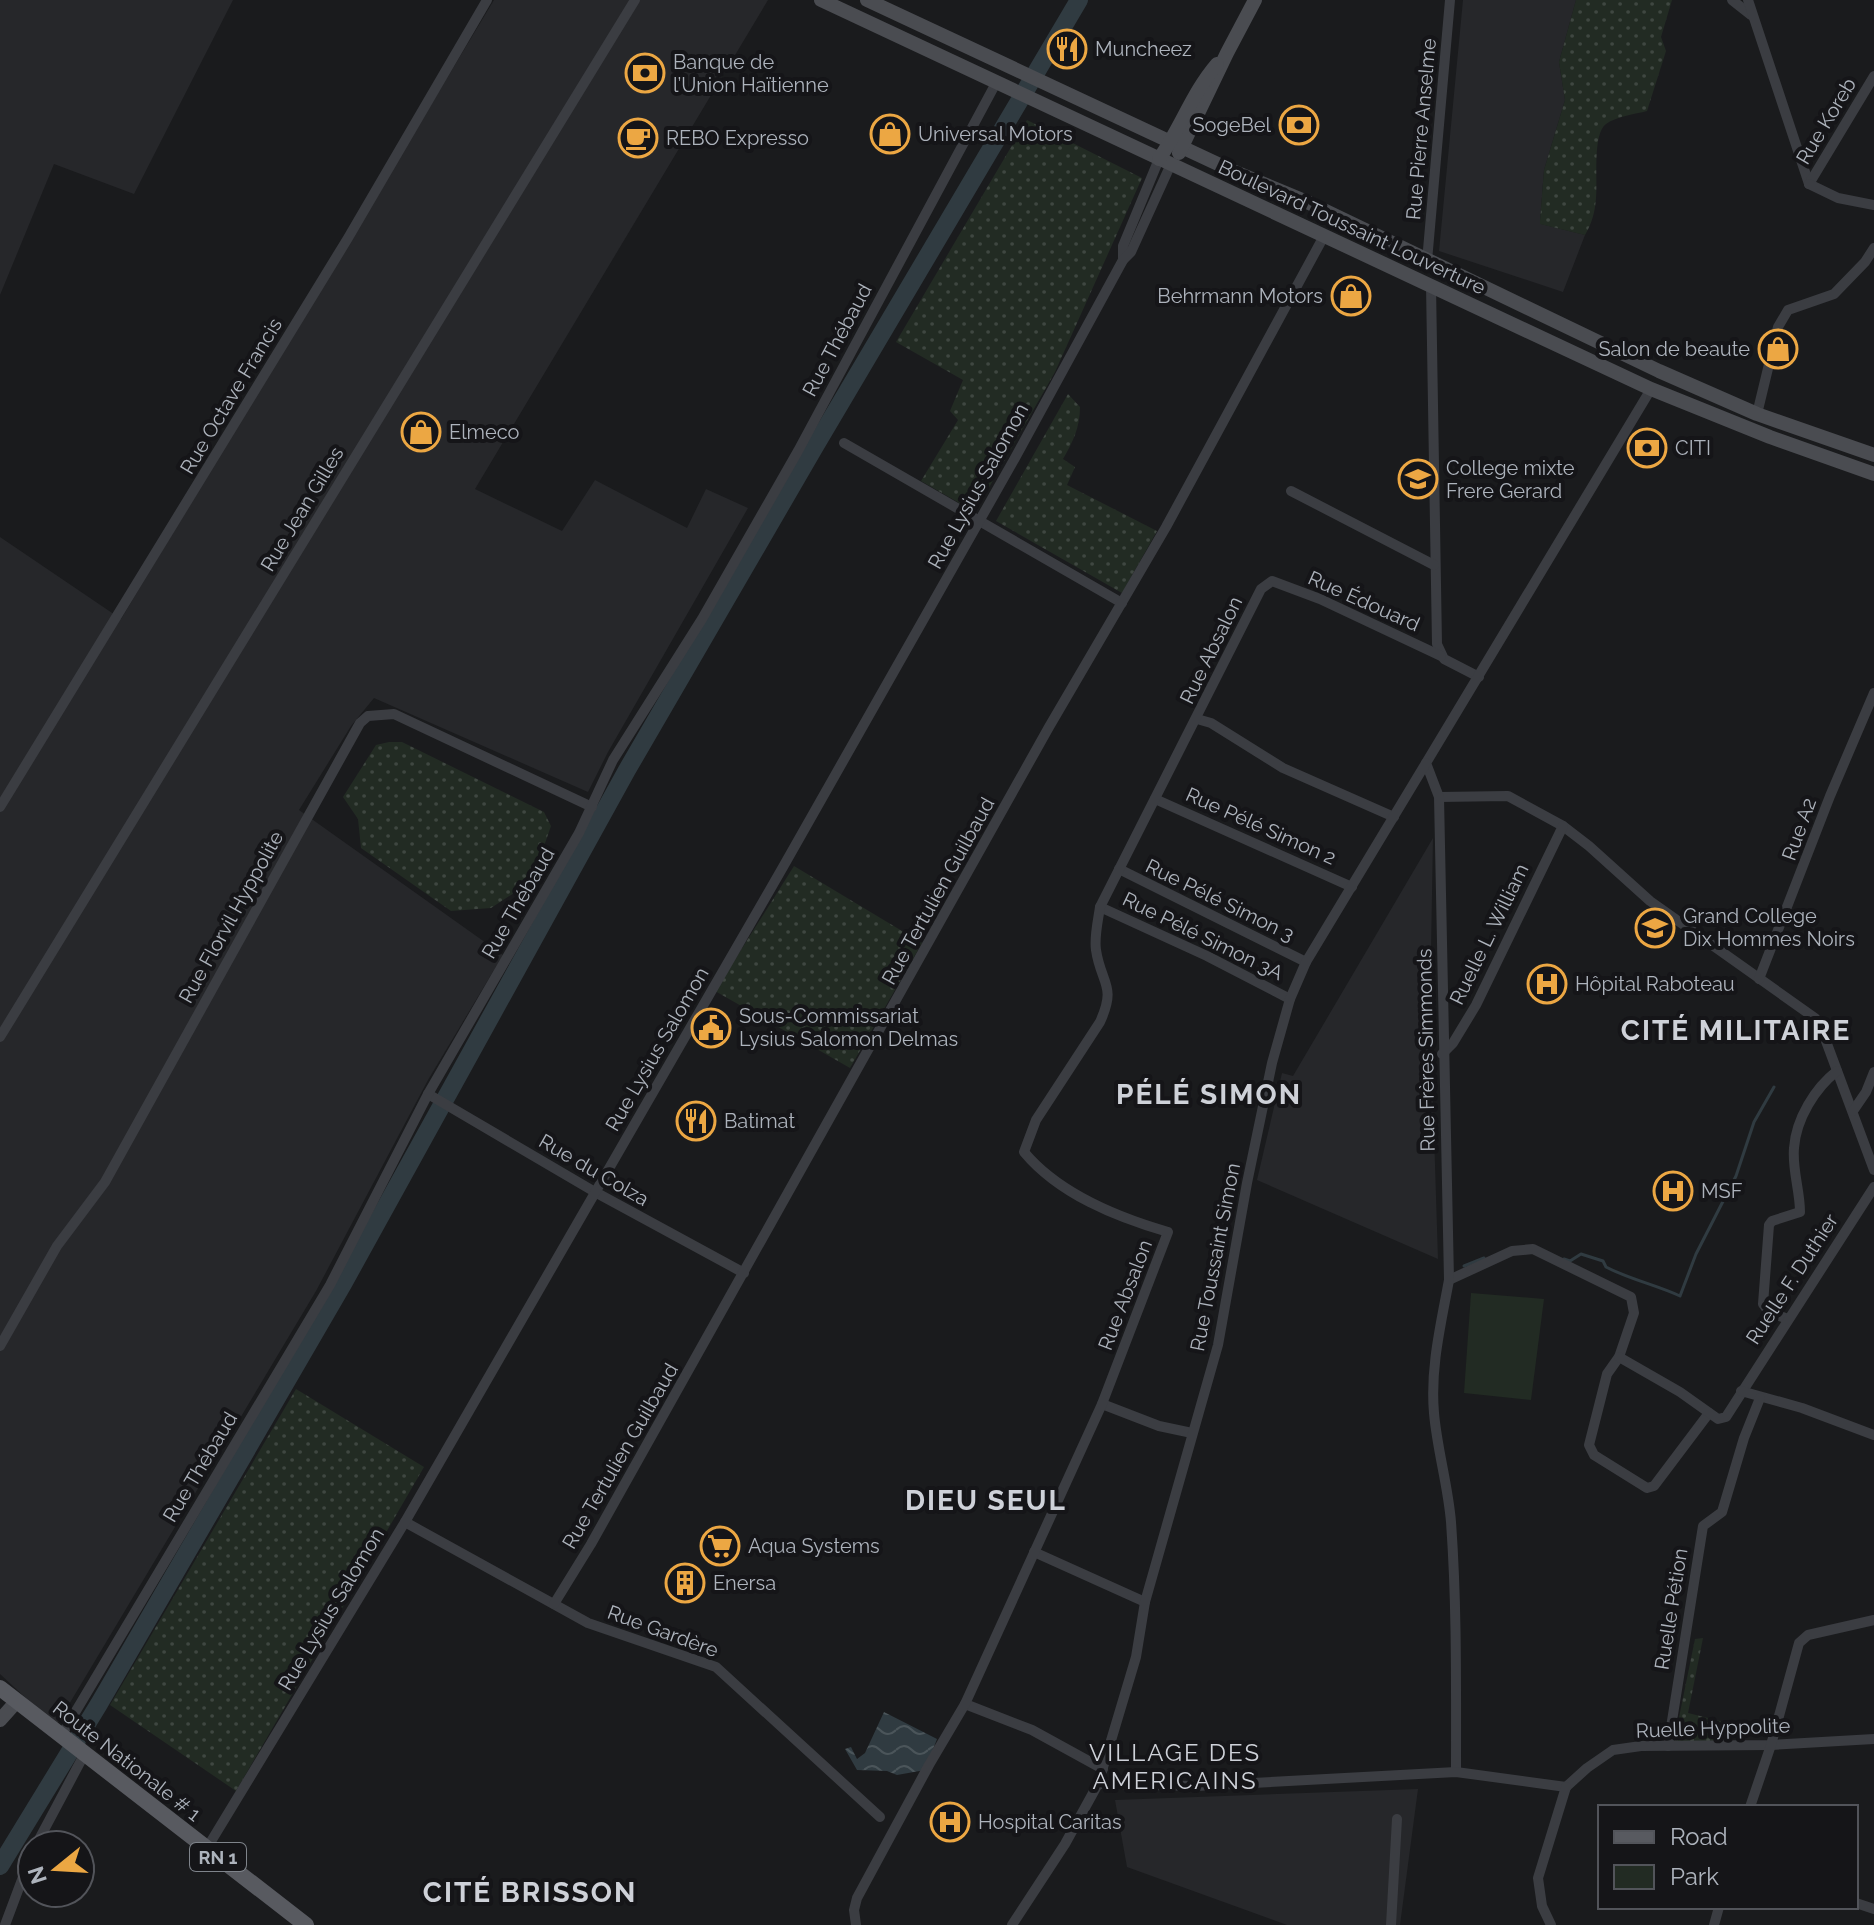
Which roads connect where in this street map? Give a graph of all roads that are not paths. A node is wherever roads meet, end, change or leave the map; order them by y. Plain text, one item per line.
1 (487, 0) edge
2 (635, 0) edge
3 (821, 0) edge
4 (867, 0) edge
5 (1255, 0) edge
6 (1450, 0) edge
7 (1732, 0) edge
8 (1748, 0) edge
9 (1751, 15) junction
10 (1874, 76) edge
11 (1000, 84) junction
12 (1178, 144) junction
13 (1165, 162) junction
14 (1809, 184) junction
15 (1874, 205) edge
16 (1324, 236) junction
17 (1874, 248) edge
18 (1427, 261) junction
19 (1431, 285) junction
20 (1659, 371) junction
21 (1651, 389) junction
22 (1757, 414) junction
23 (844, 443) dead end
24 (1874, 455) edge
25 (1874, 474) edge
26 (1291, 491) dead end
27 (979, 522) junction
28 (1434, 565) junction
29 (1272, 581) joint
30 (1122, 603) junction
31 (1441, 656) junction
32 (1479, 677) junction
33 (1874, 693) edge
34 (1197, 719) junction
35 (1426, 763) junction
36 (1439, 797) junction
37 (1155, 799) junction
38 (0, 807) edge
39 (592, 807) junction
40 (1394, 817) junction
41 (1563, 826) junction
42 (1119, 869) junction
43 (1352, 887) junction
44 (1100, 907) junction
45 (1306, 962) junction
46 (1759, 979) junction
47 (1290, 999) junction
48 (0, 1037) edge
49 (1442, 1054) junction
50 (1837, 1071) junction
51 (1874, 1072) edge
52 (430, 1096) junction
53 (1853, 1111) junction
54 (1874, 1170) edge
55 (1874, 1187) edge
56 (595, 1192) junction
57 (744, 1273) junction
58 (1449, 1280) junction
59 (1788, 1319) junction
60 (0, 1346) edge
61 (1619, 1357) junction
62 (1741, 1391) junction
63 (1760, 1398) junction
64 (1102, 1404) junction
65 (1709, 1413) junction
66 (1192, 1433) junction
67 (1874, 1435) edge
68 (405, 1522) junction
69 (1034, 1552) junction
70 (1145, 1602) junction
71 (554, 1604) junction
72 (1874, 1620) edge
73 (0, 1688) edge
74 (17, 1701) junction
75 (965, 1704) junction
76 (0, 1720) edge
77 (61, 1736) junction
78 (1874, 1739) edge
79 (1771, 1745) junction
80 (1668, 1746) junction
81 (80, 1750) junction
82 (1103, 1769) junction
83 (1456, 1772) junction
84 (1098, 1784) junction
85 (1566, 1787) junction
86 (1751, 1805) edge
87 (880, 1817) dead end
88 (1397, 1819) dead end
89 (43, 1829) edge
90 (207, 1848) junction
91 (16, 1896) edge
92 (5, 1925) edge
93 (306, 1925) edge
94 (856, 1925) edge
95 (1012, 1925) edge
96 (1391, 1925) edge
97 (1551, 1925) edge

1 - 38 street, Rue Octave Francis
2 - 48 street, Rue Jean Gilles
3 - 11 main road, Boulevard Toussaint Louverture
4 - 12 main road, Boulevard Toussaint Louverture
5 - 12 main road
6 - 18 street, Rue Pierre Anselme
7 - 9 street
8 - 9 street
9 - 14 street
10 - 14 street, Rue Koreb
11 - 13 main road, Boulevard Toussaint Louverture
11 - 39 street, Rue Thébaud
12 - 13 main road
12 - 18 main road, Boulevard Toussaint Louverture
13 - 16 main road, Boulevard Toussaint Louverture
13 - 27 street, Rue Lysius Salomon
14 - 15 street
16 - 19 main road, Boulevard Toussaint Louverture
16 - 30 street, Rue Tertulien Guilbaud
17 - 22 street
18 - 20 main road, Boulevard Toussaint Louverture
19 - 21 main road, Boulevard Toussaint Louverture
19 - 28 street
20 - 21 main road
20 - 22 main road, Boulevard Toussaint Louverture
21 - 25 main road, Boulevard Toussaint Louverture
21 - 32 street
22 - 24 main road, Boulevard Toussaint Louverture
23 - 27 street
26 - 28 street
27 - 30 street
27 - 56 street, Rue Lysius Salomon
28 - 31 street
29 - 31 street, Rue Édouard
29 - 34 street, Rue Absalon
30 - 57 street, Rue Tertulien Guilbaud
31 - 32 street, Rue Édouard
32 - 35 street
33 - 46 street, Rue A2
34 - 37 street, Rue Absalon
34 - 40 street
35 - 36 street, Rue Frères Simmonds
35 - 40 street, Rue Toussaint Simon
36 - 41 street
36 - 49 street, Rue Frères Simmonds
37 - 42 street, Rue Absalon
37 - 43 street, Rue Pélé Simon 2
39 - 52 street, Rue Thébaud
39 - 60 street, Rue Florvil Hyppolite
40 - 43 street, Rue Toussaint Simon
41 - 46 street
41 - 49 street, Ruelle L. William
42 - 44 street, Rue Absalon
42 - 45 street, Rue Pélé Simon 3
43 - 45 street, Rue Toussaint Simon
44 - 47 street, Rue Pélé Simon 3A
44 - 64 street, Rue Absalon
45 - 47 street, Rue Toussaint Simon
46 - 50 street
47 - 66 street, Rue Toussaint Simon
49 - 58 street, Rue Frères Simmonds
50 - 53 street
50 - 59 street
51 - 53 street
52 - 56 street, Rue du Colza
52 - 77 street, Rue Thébaud
53 - 54 street
55 - 59 street, Ruelle F. Duthier
56 - 57 street, Rue du Colza
56 - 68 street, Rue Lysius Salomon
57 - 71 street, Rue Tertulien Guilbaud
58 - 61 street
58 - 83 street, Rue Frères Simmonds
59 - 62 street, Ruelle F. Duthier
61 - 65 street
61 - 65 street
62 - 63 street
62 - 65 street, Ruelle F. Duthier
63 - 67 street
63 - 80 street, Ruelle Pétion
64 - 66 street
64 - 69 street, Rue Absalon
66 - 70 street, Rue Toussaint Simon
68 - 71 street, Rue Gardère
68 - 90 street, Rue Lysius Salomon
69 - 70 street
69 - 75 street, Rue Absalon
70 - 82 street, Rue Toussaint Simon
71 - 87 street, Rue Gardère
72 - 79 street
73 - 74 main road, Route Nationale # 1 / RN 1
74 - 76 main road
74 - 77 main road, Route Nationale # 1 / RN 1
75 - 82 street
75 - 94 street, Rue Absalon
77 - 81 main road, Route Nationale # 1 / RN 1
78 - 79 street, Ruelle Hyppolite
79 - 80 street, Ruelle Hyppolite
79 - 86 street
80 - 85 street, Ruelle Hyppolite
81 - 89 street
81 - 90 main road, Route Nationale # 1 / RN 1
82 - 84 street, Rue Toussaint Simon
83 - 84 street
83 - 85 street
84 - 95 street, Rue Toussaint Simon
85 - 97 street
88 - 96 street
90 - 93 main road, Route Nationale # 1 / RN 1
91 - 92 street

